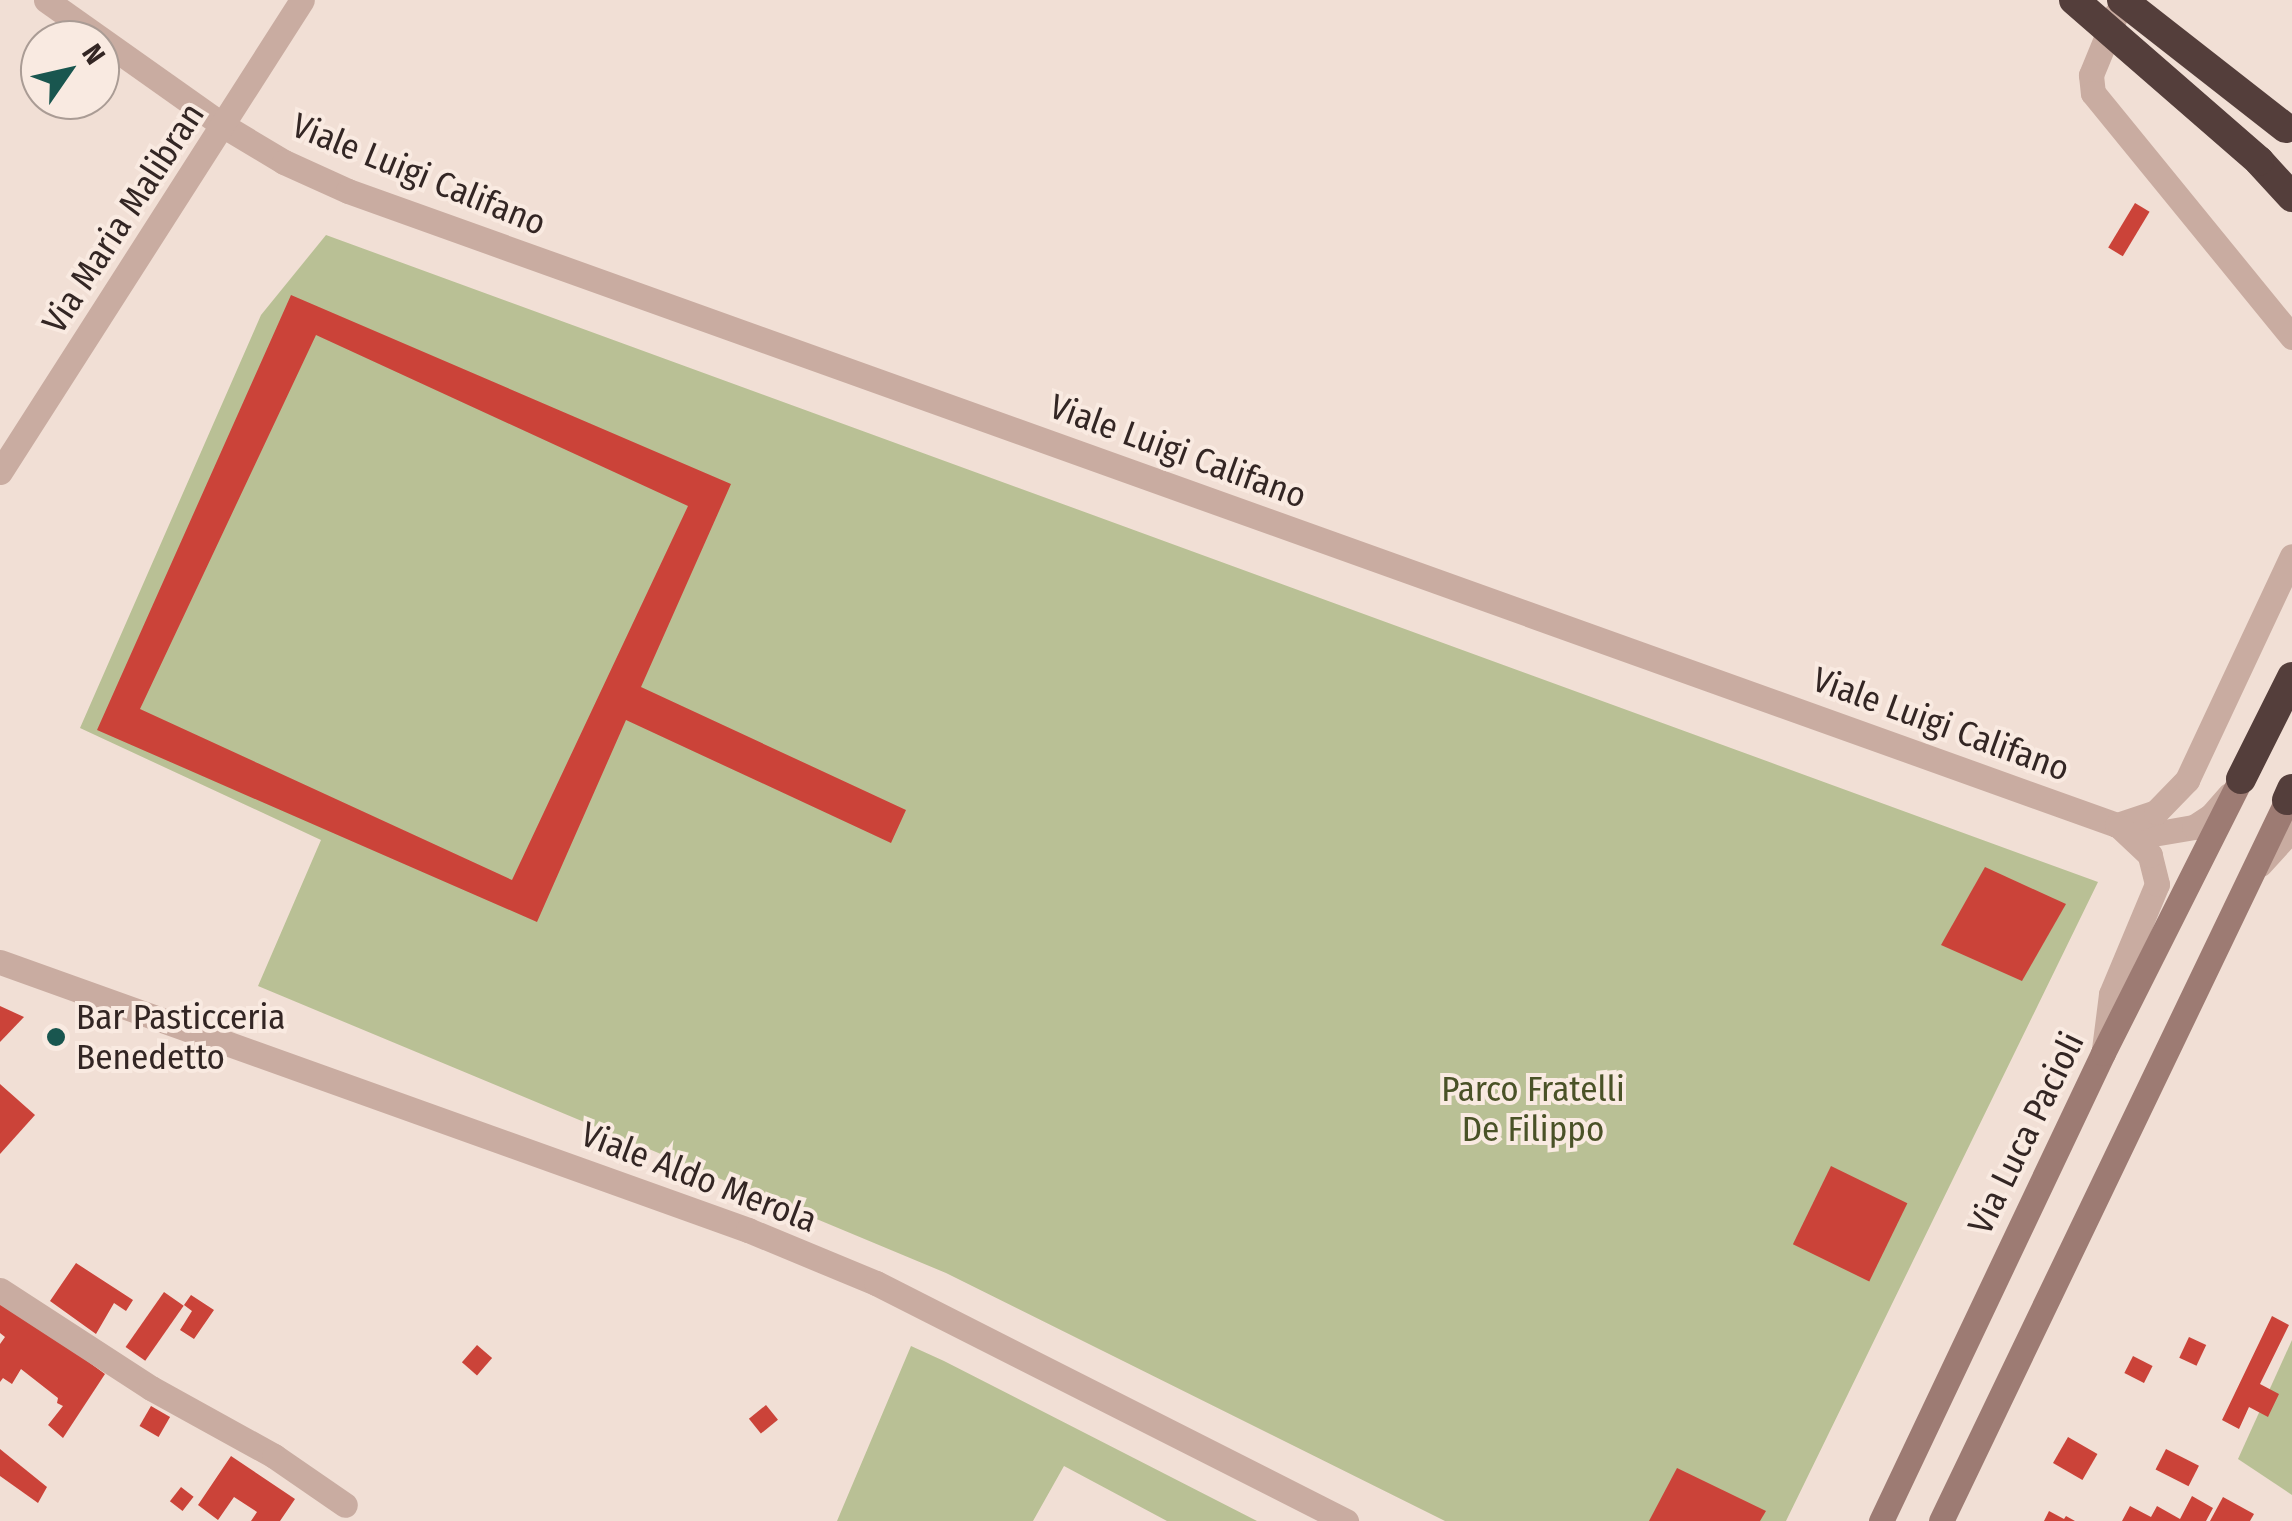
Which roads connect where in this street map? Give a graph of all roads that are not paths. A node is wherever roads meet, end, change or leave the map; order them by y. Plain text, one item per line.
1 (46, 0) edge
2 (302, 0) edge
3 (2074, 0) edge
4 (2122, 0) edge
5 (224, 126) junction
6 (2289, 131) edge
7 (2292, 197) edge
8 (2292, 338) edge
9 (0, 472) edge
10 (2292, 556) edge
11 (2292, 676) edge
12 (2241, 779) junction
13 (2290, 806) edge
14 (2117, 825) junction
15 (0, 962) edge
16 (2103, 1053) junction
17 (0, 1290) edge
18 (345, 1505) dead end
19 (1346, 1521) edge
20 (1881, 1521) edge
21 (1941, 1521) edge

1 - 5 street, Viale Luigi Califano
2 - 5 street, Via Maria Malibran
3 - 7 highway, bridge
4 - 6 highway, bridge
4 - 8 street
5 - 9 street, Via Maria Malibran
5 - 14 street, Viale Luigi Califano
10 - 14 street
11 - 12 highway
12 - 14 street, Viale Luigi Califano
12 - 16 main road, Via Luca Pacioli
13 - 21 main road
14 - 16 street, Viale Luigi Califano
15 - 19 street, Viale Aldo Merola
16 - 20 main road, Via Luca Pacioli
17 - 18 street

